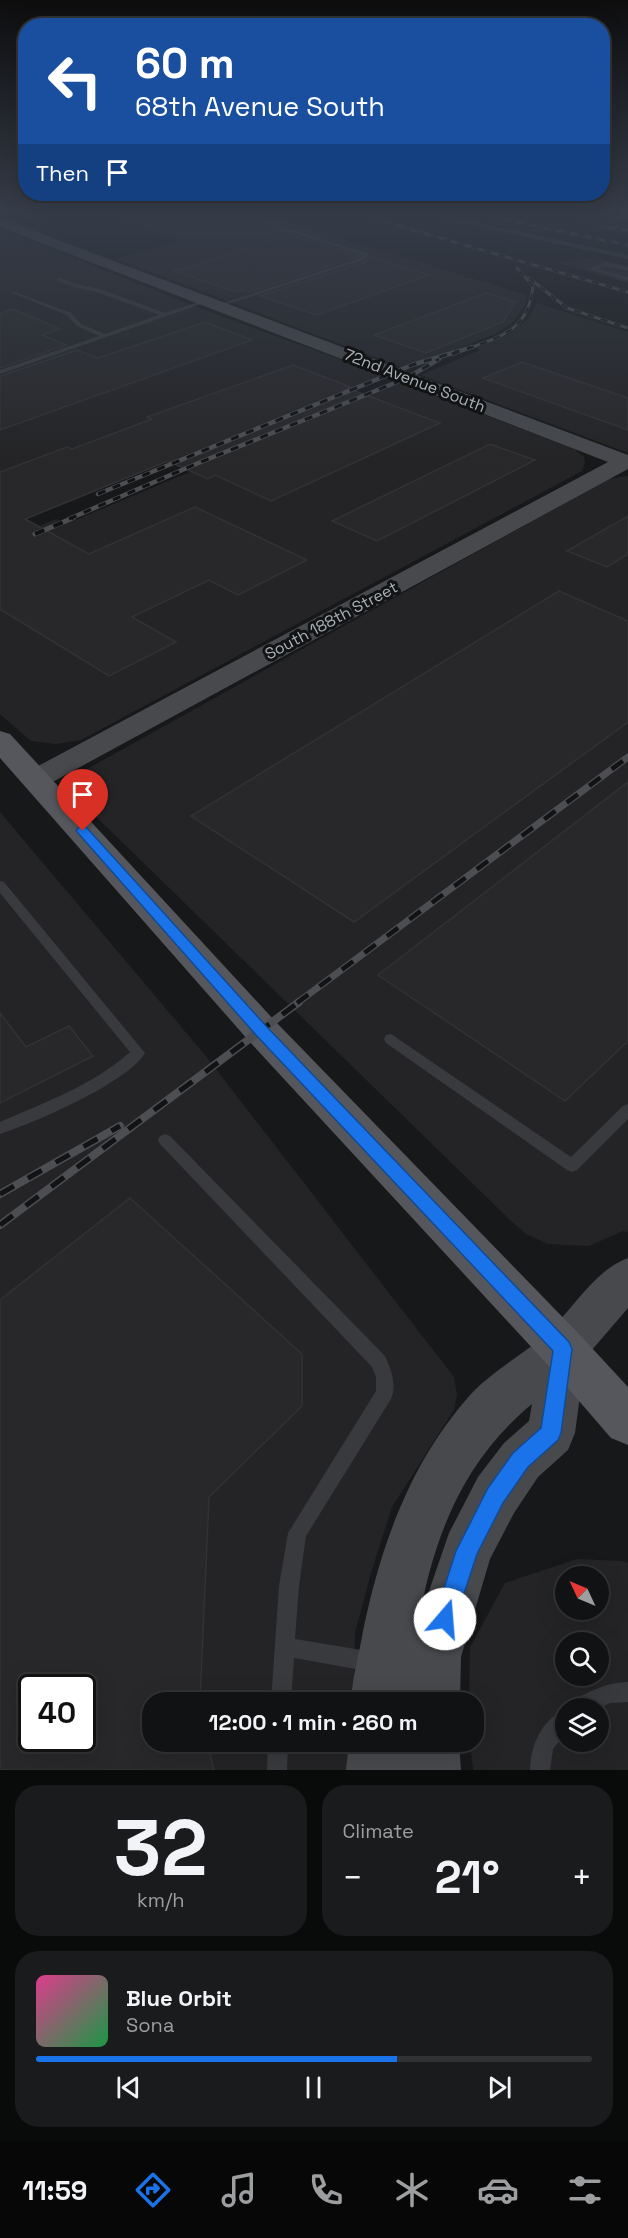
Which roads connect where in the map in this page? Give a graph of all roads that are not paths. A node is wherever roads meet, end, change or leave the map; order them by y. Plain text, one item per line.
1 (21, 295) edge
2 (110, 295) edge
3 (191, 295) edge
4 (240, 295) edge
5 (213, 303) junction
6 (164, 315) junction
7 (103, 335) junction
8 (0, 372) edge
9 (627, 461) edge
10 (0, 740) edge
11 (36, 778) junction
12 (0, 885) edge
13 (391, 1039) dead end
14 (628, 1110) edge
15 (0, 1128) edge
16 (165, 1140) dead end
17 (628, 1277) edge
18 (563, 1349) junction
19 (628, 1422) edge
20 (285, 1647) junction
21 (382, 1683) edge
22 (282, 1692) edge
23 (432, 1692) edge
24 (628, 1692) edge
25 (599, 1698) edge
26 (555, 1728) edge
27 (278, 1752) edge
28 (376, 1752) edge
29 (431, 1752) edge
30 (277, 1770) edge
31 (375, 1770) edge
32 (432, 1770) edge
33 (540, 1770) edge

1 - 7 lane
2 - 6 lane
3 - 5 street, 72nd Avenue South
4 - 5 lane
5 - 6 lane
5 - 9 street, 72nd Avenue South
6 - 7 lane
7 - 8 lane
9 - 11 street, South 188th Street
10 - 11 main road
11 - 18 main road
12 - 15 lane
13 - 14 lane
16 - 20 lane
17 - 18 street
18 - 19 main road
18 - 21 street
18 - 23 street
20 - 21 lane
20 - 22 lane
24 - 25 lane
26 - 33 lane
27 - 30 lane
28 - 31 street
29 - 32 street

